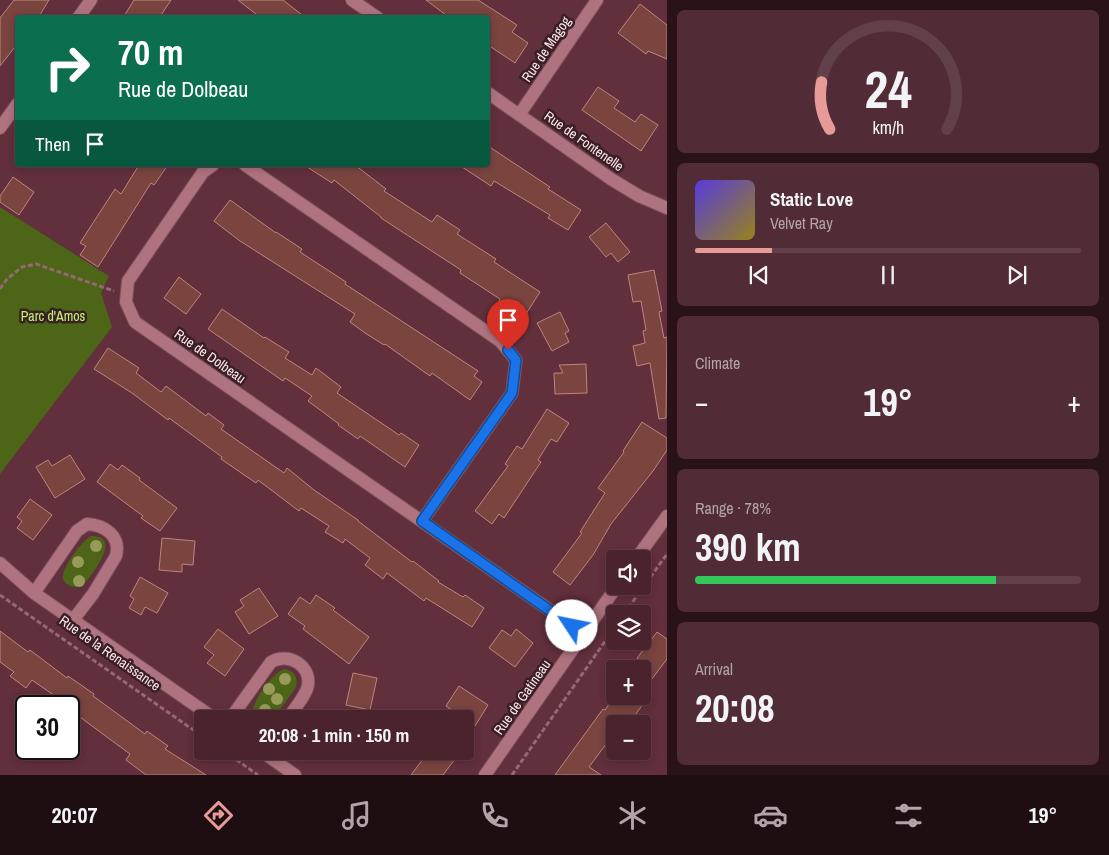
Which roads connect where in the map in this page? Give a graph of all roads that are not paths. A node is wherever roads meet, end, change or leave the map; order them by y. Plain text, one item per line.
1 (91, 0) edge
2 (597, 0) edge
3 (360, 2) edge
4 (80, 15) edge
5 (375, 15) edge
6 (490, 94) edge
7 (15, 107) edge
8 (519, 115) junction
9 (0, 128) edge
10 (210, 167) edge
11 (248, 167) edge
12 (666, 208) edge
13 (666, 516) edge
14 (422, 521) junction
15 (642, 550) edge
16 (0, 563) edge
17 (0, 574) edge
18 (34, 593) junction
19 (611, 595) edge
20 (73, 620) junction
21 (584, 634) junction
22 (202, 710) edge
23 (236, 710) edge
24 (294, 710) edge
25 (273, 760) edge
26 (295, 775) edge
27 (486, 775) edge

1 - 4 street
2 - 8 street, Rue de Magog
3 - 5 street
6 - 8 street, Rue de Fontenelle
7 - 9 street
8 - 12 street, Rue de Fontenelle
10 - 14 street, Rue de Dolbeau
11 - 14 street
13 - 15 street
14 - 21 street, Rue de Dolbeau
16 - 18 street, Rue de la Renaissance
17 - 18 street, Rue de la Renaissance
18 - 20 street, Rue de la Renaissance
18 - 20 street, Rue de la Renaissance
19 - 21 street, Rue de Gatineau
20 - 22 street, Rue de la Renaissance
21 - 27 street, Rue de Gatineau
23 - 24 street
25 - 26 street

